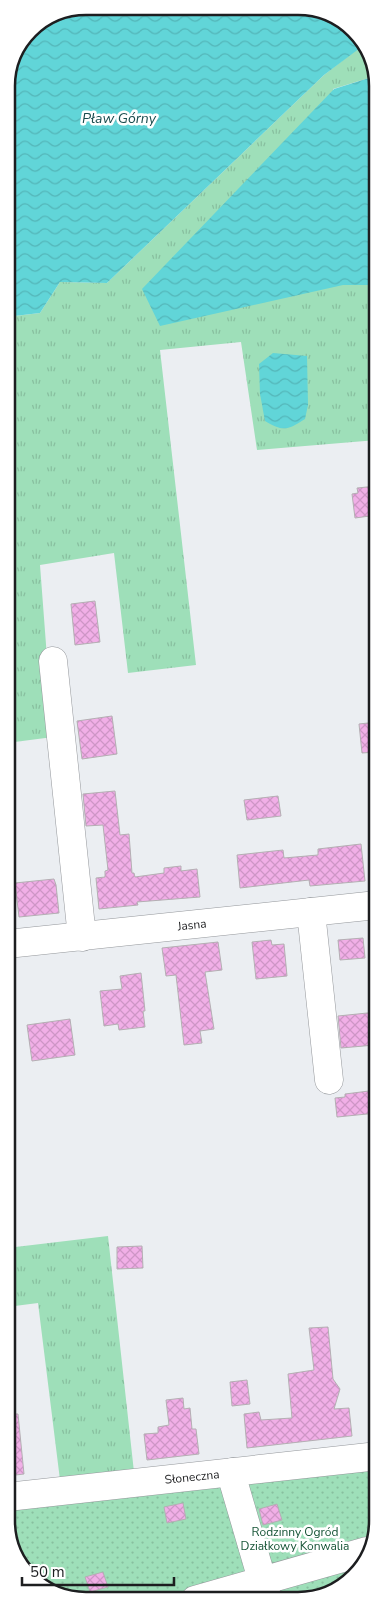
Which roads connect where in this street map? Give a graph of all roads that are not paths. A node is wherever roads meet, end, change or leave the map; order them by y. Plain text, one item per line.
1 (53, 661) dead end
2 (369, 906) edge
3 (311, 912) junction
4 (82, 937) junction
5 (15, 943) edge
6 (329, 1080) dead end
7 (369, 1457) edge
8 (233, 1472) junction
9 (15, 1496) edge
10 (361, 1553) edge
11 (265, 1590) edge
12 (251, 1592) edge

1 - 4 street
2 - 3 street, Jasna
3 - 4 street, Jasna
3 - 6 street
4 - 5 street, Jasna
7 - 8 street, Słoneczna
8 - 9 street, Słoneczna
8 - 11 street
10 - 11 street
11 - 12 street

